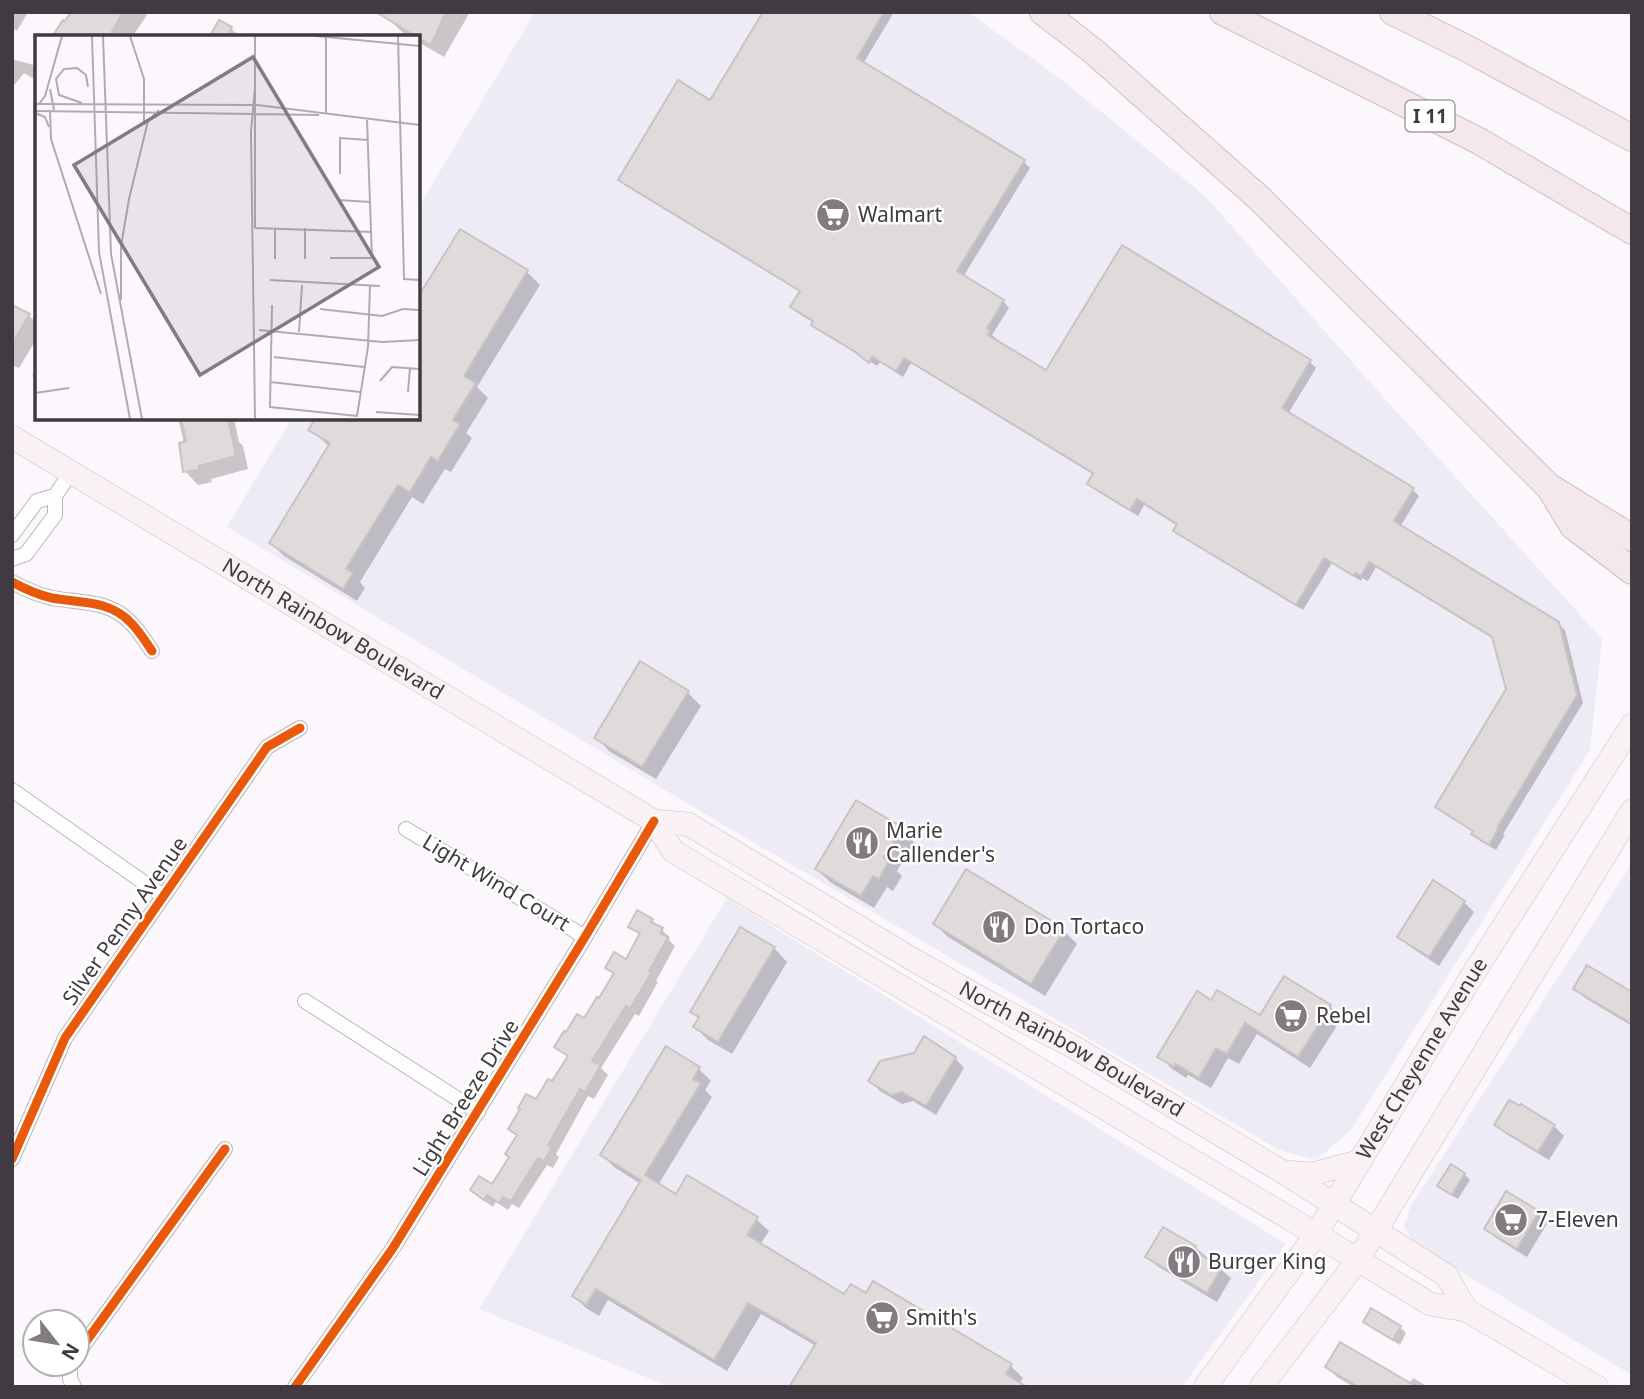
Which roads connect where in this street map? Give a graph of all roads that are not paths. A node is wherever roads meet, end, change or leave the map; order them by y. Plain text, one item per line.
1 (1043, 12) edge
2 (1223, 12) edge
3 (1394, 12) edge
4 (1632, 138) edge
5 (1632, 230) edge
6 (12, 437) edge
7 (71, 472) junction
8 (1548, 486) junction
9 (55, 496) junction
10 (12, 535) edge
11 (1632, 538) edge
12 (12, 559) edge
13 (1632, 571) edge
14 (12, 582) edge
15 (152, 651) dead end
16 (1632, 725) edge
17 (300, 728) dead end
18 (12, 790) edge
19 (1632, 811) edge
20 (654, 821) junction
21 (406, 829) dead end
22 (163, 896) junction
23 (585, 937) junction
24 (879, 939) junction
25 (863, 963) junction
26 (305, 1001) dead end
27 (478, 1111) junction
28 (225, 1149) dead end
29 (12, 1159) edge
30 (1361, 1161) junction
31 (1283, 1172) junction
32 (1335, 1205) junction
33 (1376, 1231) junction
34 (1316, 1234) junction
35 (1357, 1261) junction
36 (1466, 1310) junction
37 (91, 1335) edge
38 (295, 1387) edge
39 (1205, 1387) edge
40 (1261, 1387) edge
41 (1597, 1387) edge

1 - 8 highway
2 - 5 highway, I 11
3 - 4 highway
6 - 7 main road, North Rainbow Boulevard
7 - 9 street
7 - 20 main road, North Rainbow Boulevard
8 - 11 highway
8 - 13 highway
9 - 10 street
9 - 12 street
14 - 15 street
16 - 30 main road, West Cheyenne Avenue
17 - 22 street, Silver Penny Avenue
18 - 22 street
19 - 33 main road
20 - 23 street, Light Breeze Drive
20 - 24 main road, North Rainbow Boulevard
20 - 25 main road, North Rainbow Boulevard
21 - 23 street, Light Wind Court
22 - 29 street, Silver Penny Avenue
23 - 27 street, Light Breeze Drive
24 - 25 main road
24 - 31 main road, North Rainbow Boulevard
25 - 34 main road, North Rainbow Boulevard
26 - 27 street
27 - 38 street, Light Breeze Drive
28 - 37 street
30 - 31 main road
30 - 32 main road, West Cheyenne Avenue
31 - 32 main road, North Rainbow Boulevard
32 - 33 main road, North Rainbow Boulevard
32 - 34 main road, West Cheyenne Avenue
33 - 35 main road
33 - 36 main road, North Rainbow Boulevard
34 - 35 main road, North Rainbow Boulevard
34 - 39 main road, West Cheyenne Avenue
35 - 36 main road, North Rainbow Boulevard
35 - 40 main road
36 - 41 main road, North Rainbow Boulevard

